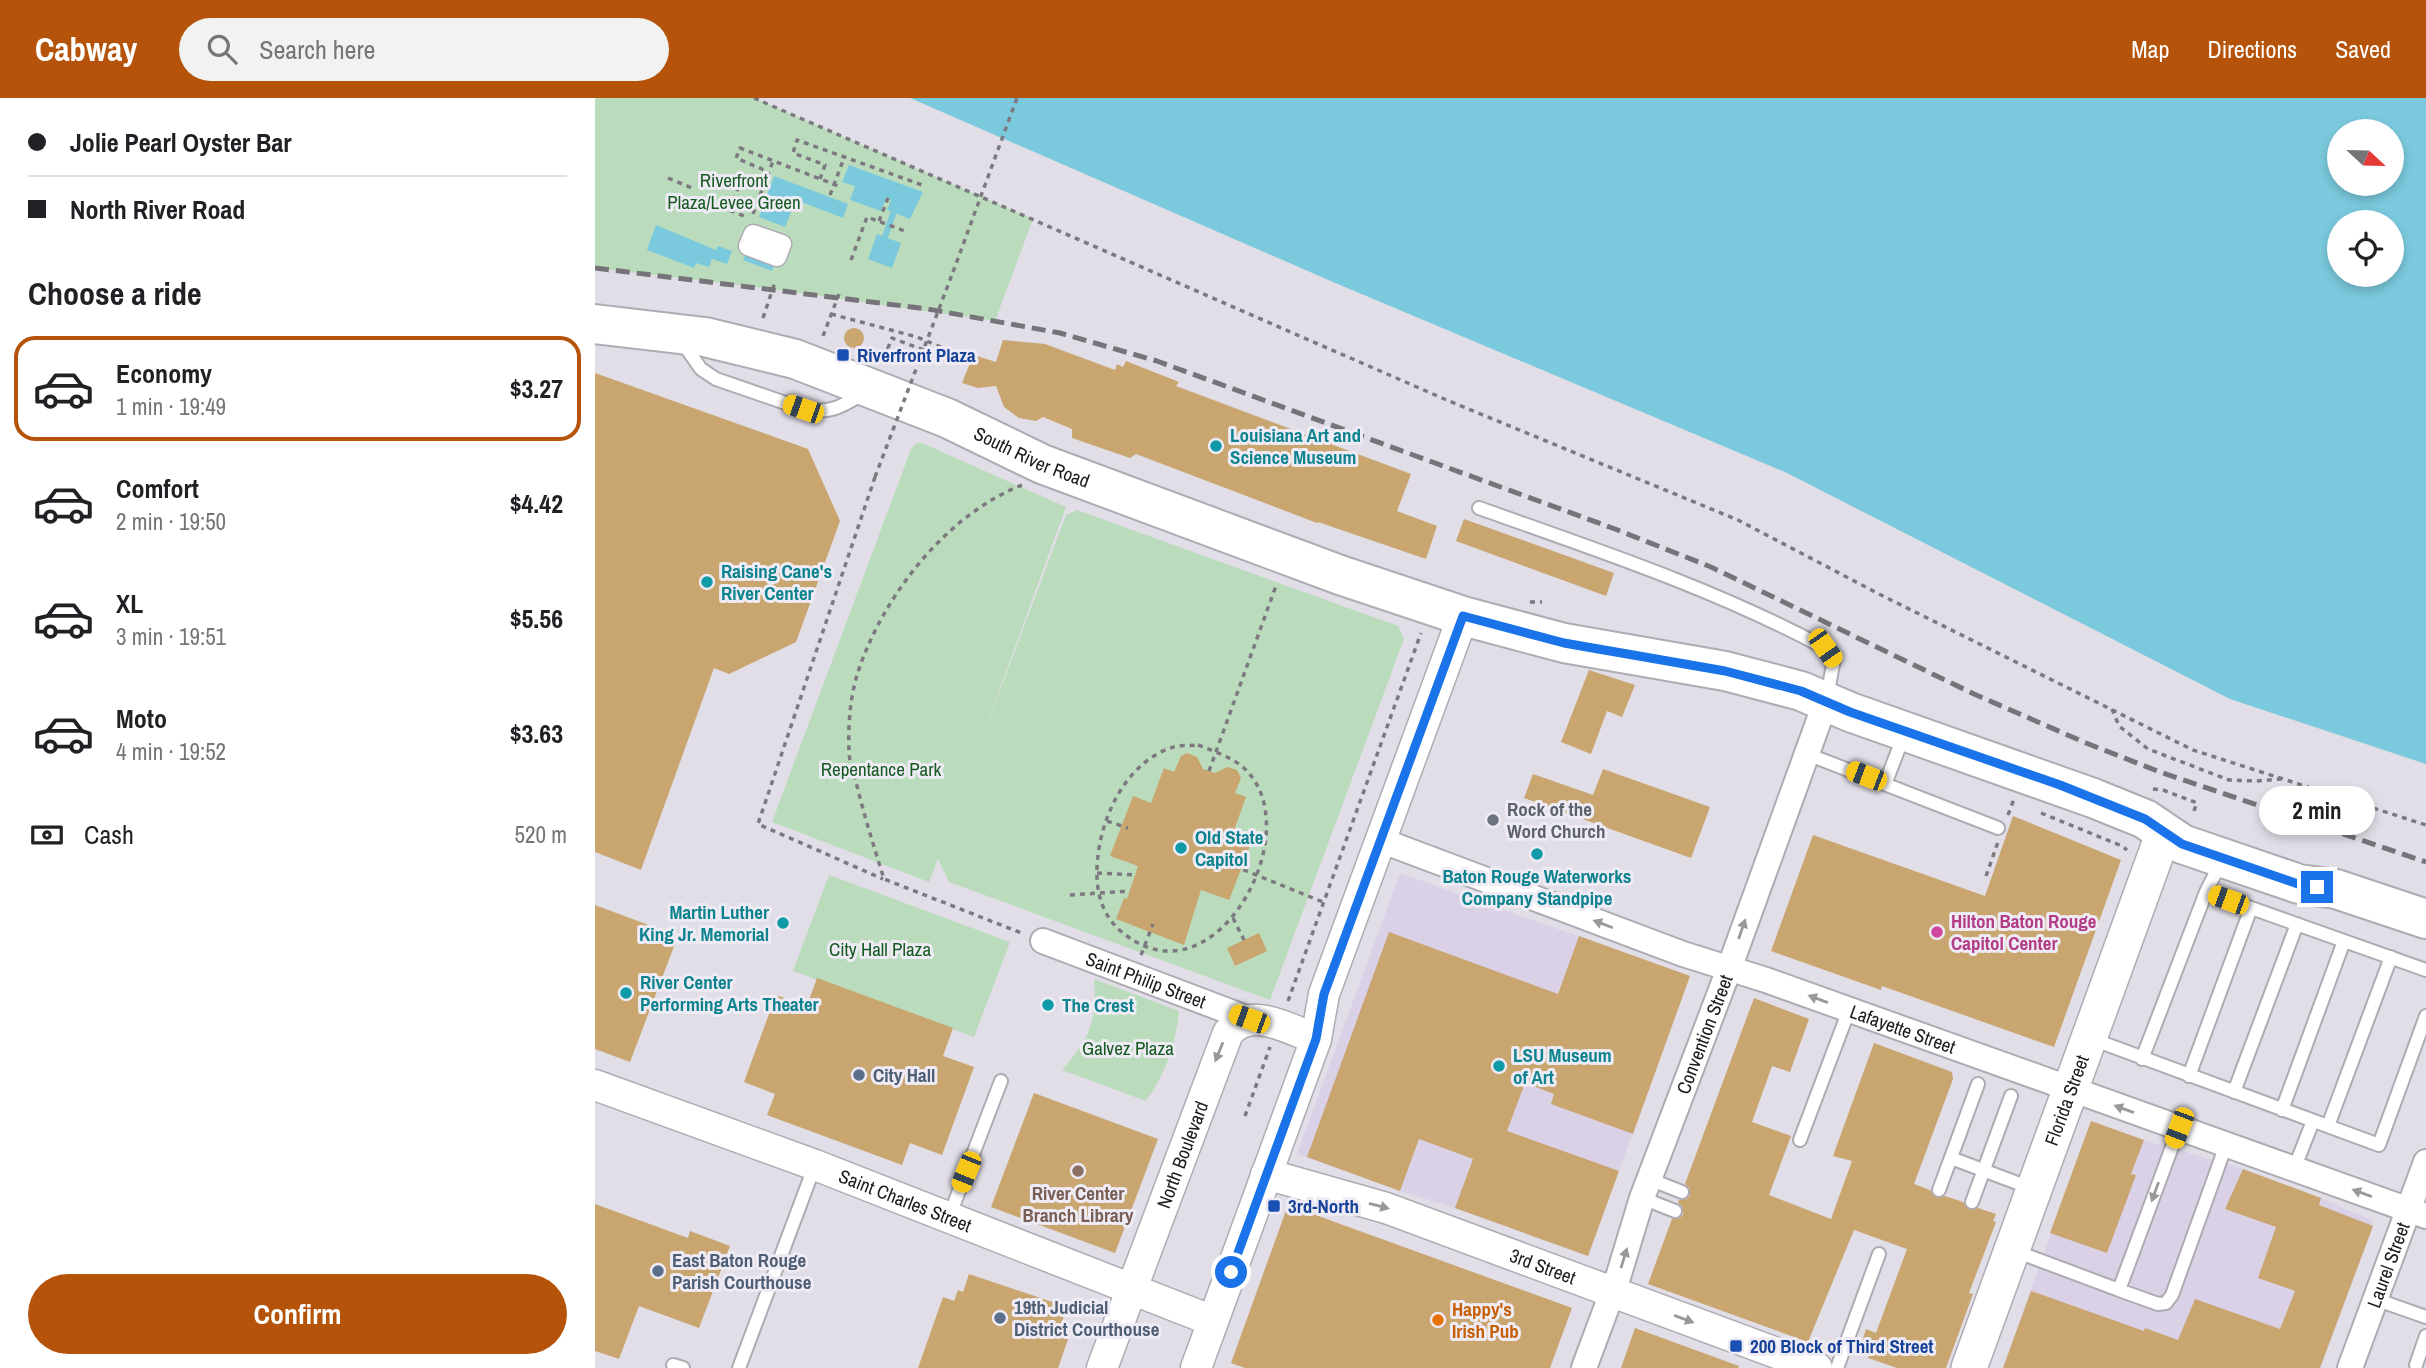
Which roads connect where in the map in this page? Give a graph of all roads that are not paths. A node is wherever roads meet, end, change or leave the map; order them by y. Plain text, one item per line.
1 (595, 324) edge
2 (1479, 508) dead end
3 (1463, 616) junction
4 (1826, 701) junction
5 (1906, 731) junction
6 (1807, 754) junction
7 (1885, 784) junction
8 (2178, 822) junction
9 (1999, 828) dead end
10 (1380, 840) junction
11 (2223, 858) junction
12 (2206, 892) junction
13 (2251, 908) junction
14 (2426, 919) edge
15 (2297, 924) junction
16 (1043, 941) road end
17 (2344, 941) junction
18 (2391, 957) junction
19 (1729, 969) junction
20 (2426, 970) edge
21 (1849, 1010) junction
22 (2426, 1016) edge
23 (1249, 1019) junction
24 (2089, 1038) junction
25 (1316, 1039) junction
26 (2142, 1059) junction
27 (2189, 1076) junction
28 (1001, 1081) dead end
29 (1978, 1084) dead end
30 (595, 1085) edge
31 (2070, 1089) junction
32 (2234, 1092) junction
33 (2011, 1096) dead end
34 (2282, 1110) junction
35 (2313, 1121) junction
36 (2328, 1126) junction
37 (2179, 1128) junction
38 (1800, 1140) dead end
39 (2226, 1145) junction
40 (1951, 1158) junction
41 (2426, 1162) edge
42 (815, 1166) junction
43 (2294, 1169) junction
44 (1984, 1170) junction
45 (1266, 1174) junction
46 (1646, 1189) junction
47 (2033, 1189) junction
48 (1939, 1190) dead end
49 (1682, 1192) dead end
50 (1972, 1202) dead end
51 (1675, 1211) dead end
52 (2417, 1213) edge
53 (949, 1217) junction
54 (2011, 1250) junction
55 (1879, 1254) dead end
56 (1131, 1288) junction
57 (2119, 1290) junction
58 (1612, 1292) junction
59 (2375, 1299) junction
60 (2426, 1317) edge
61 (1213, 1321) junction
62 (2426, 1336) edge
63 (2416, 1365) dead end
64 (739, 1368) edge
65 (1102, 1368) edge
66 (1196, 1368) edge
67 (1584, 1368) edge
68 (1817, 1368) edge
69 (1837, 1368) edge
70 (1969, 1368) edge
71 (2350, 1368) edge

1 - 3 main road, South River Road
2 - 4 lane
3 - 4 main road, South River Road
3 - 10 street
4 - 5 main road, South River Road
4 - 6 street, Convention Street
5 - 7 lane
5 - 8 main road, South River Road
6 - 7 lane
19 -> 6 street, Convention Street
7 - 9 lane
8 - 11 main road, South River Road
8 - 24 main road, Florida Street
19 -> 10 street, Lafayette Street
10 - 25 street
11 - 12 lane
11 - 14 main road, South River Road
12 - 13 lane
12 - 26 lane
13 - 15 lane
13 - 27 lane
15 - 17 lane
15 - 32 lane
16 - 23 street, Saint Philip Street
17 - 18 lane
17 - 34 lane
18 - 20 lane
18 - 36 lane
21 -> 19 street, Lafayette Street
19 - 46 street, Convention Street
21 - 31 street, Lafayette Street
21 - 38 lane
22 - 36 lane
23 - 25 street
23 -> 56 street, North Boulevard
24 - 26 lane
24 - 31 main road, Florida Street
25 - 45 street
26 - 27 lane
27 - 32 lane
28 - 53 lane
29 - 40 lane
30 - 42 street, Saint Charles Street
37 -> 31 street, Lafayette Street
31 - 47 main road, Florida Street
32 - 34 lane
33 - 44 lane
34 - 35 lane
35 - 36 lane
35 - 43 lane
37 - 39 street, Lafayette Street
37 -> 57 lane
39 - 43 street, Lafayette Street
39 - 57 lane
40 - 44 lane
40 - 48 lane
41 - 52 street, Laurel Street
42 - 53 street, Saint Charles Street
42 - 64 lane
52 -> 43 street, Lafayette Street
44 - 47 lane
44 - 50 lane
45 -> 58 street, 3rd Street
45 - 61 street
46 - 49 lane
46 - 51 lane
58 -> 46 street, Convention Street
47 - 54 main road, Florida Street
52 - 59 street, Laurel Street
53 - 56 street, Saint Charles Street
54 - 57 lane
54 - 70 main road, Florida Street
55 - 69 lane
56 - 61 street, Saint Charles Street
56 - 65 street, North Boulevard
58 - 67 street, Convention Street
58 -> 68 street, 3rd Street
59 - 60 lane
59 - 71 street, Laurel Street
61 - 66 street
62 - 63 lane

